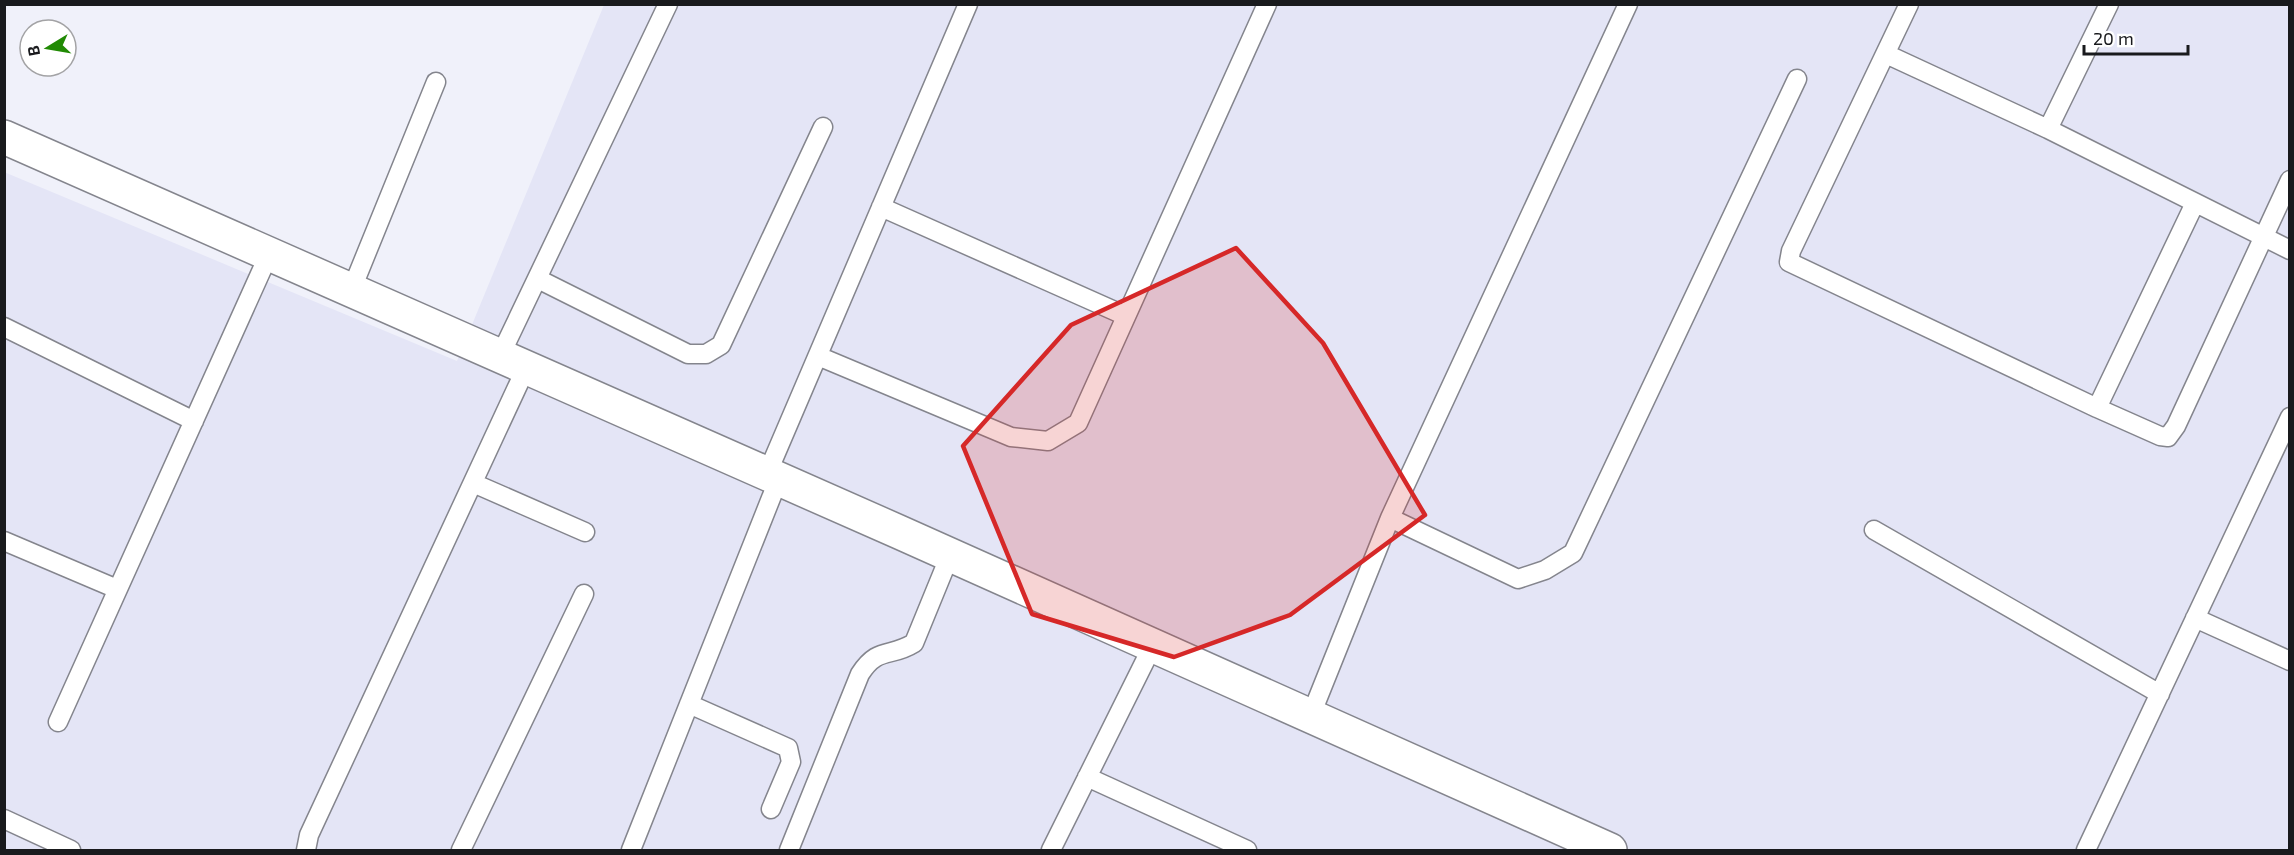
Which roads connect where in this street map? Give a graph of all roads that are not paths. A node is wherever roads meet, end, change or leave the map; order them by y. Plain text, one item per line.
1 (668, 4) edge
2 (968, 4) edge
3 (1267, 4) edge
4 (1628, 4) edge
5 (1910, 4) edge
6 (2109, 4) edge
7 (1886, 54) junction
8 (1797, 79) dead end
9 (436, 82) dead end
10 (823, 127) dead end
11 (2048, 129) junction
12 (4, 137) edge
13 (2289, 180) edge
14 (2195, 203) junction
15 (882, 207) junction
16 (2264, 237) junction
17 (2289, 250) edge
18 (269, 254) junction
19 (538, 279) junction
20 (351, 291) junction
21 (1126, 316) junction
22 (4, 327) edge
23 (818, 356) junction
24 (513, 362) junction
25 (2097, 408) junction
26 (2289, 417) edge
27 (194, 421) junction
28 (773, 476) junction
29 (473, 483) junction
30 (1390, 518) junction
31 (1874, 530) dead end
32 (585, 532) dead end
33 (4, 541) edge
34 (950, 555) junction
35 (117, 589) junction
36 (584, 594) dead end
37 (2195, 618) junction
38 (1153, 645) junction
39 (2289, 661) edge
40 (2160, 694) junction
41 (689, 704) junction
42 (1311, 715) junction
43 (58, 722) dead end
44 (1087, 777) junction
45 (771, 809) dead end
46 (4, 819) edge
47 (1577, 844) edge
48 (71, 850) edge
49 (306, 850) edge
50 (461, 850) edge
51 (631, 850) edge
52 (789, 850) edge
53 (1051, 850) edge
54 (1247, 850) edge
55 (1610, 850) edge
56 (2086, 850) edge

1 - 19 lane
2 - 15 lane
3 - 21 lane
4 - 30 lane
5 - 7 lane
6 - 11 lane
7 - 11 lane
7 - 25 lane
8 - 30 lane
9 - 20 lane
10 - 19 lane
11 - 14 lane
12 - 18 street
13 - 16 lane
14 - 16 lane
14 - 25 lane
15 - 21 lane
15 - 23 lane
16 - 17 lane
16 - 25 lane
18 - 20 street
18 - 27 lane
19 - 24 lane
20 - 24 street
21 - 23 lane
22 - 27 lane
23 - 28 lane
24 - 28 street
24 - 29 lane
26 - 37 lane
27 - 35 lane
28 - 34 street
28 - 41 lane
29 - 32 lane
29 - 49 lane
30 - 42 lane
31 - 40 lane
33 - 35 lane
34 - 38 street
34 - 52 lane
35 - 43 lane
36 - 50 lane
37 - 39 lane
37 - 40 lane
38 - 42 street
38 - 44 lane
40 - 56 lane
41 - 45 lane
41 - 51 lane
42 - 47 street
44 - 53 lane
44 - 54 lane
46 - 48 lane
47 - 55 street

